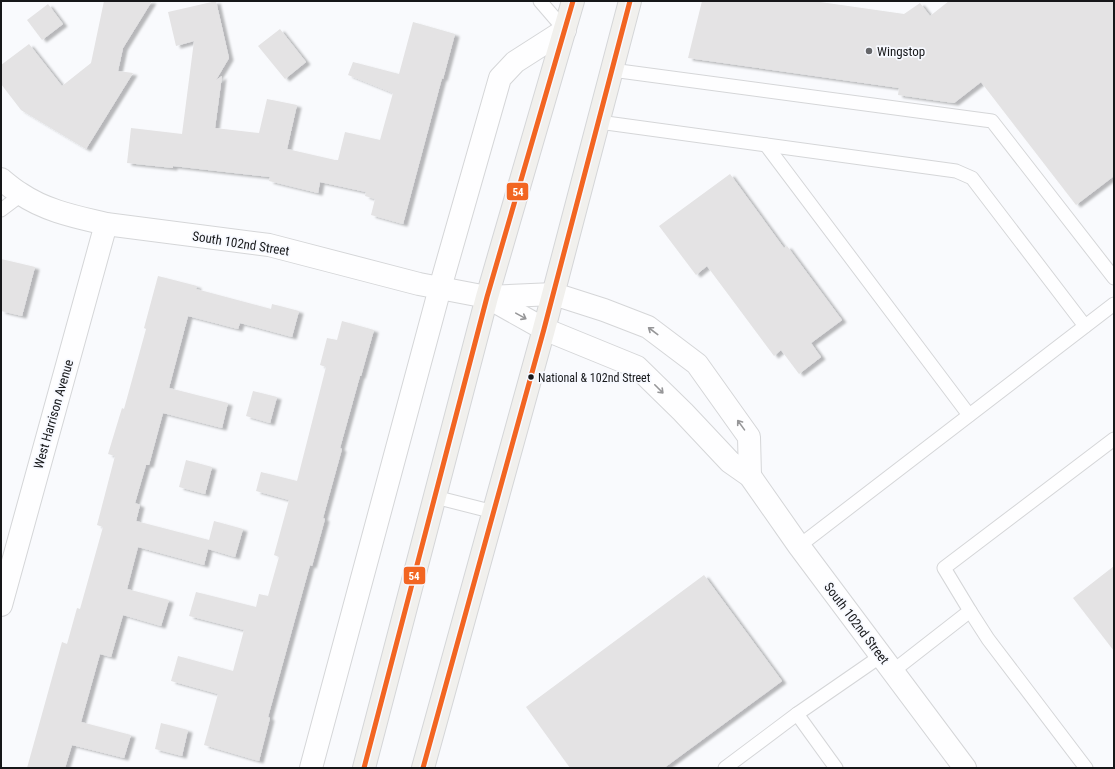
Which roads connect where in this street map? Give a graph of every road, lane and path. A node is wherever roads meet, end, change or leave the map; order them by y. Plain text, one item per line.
1 (540, 1) edge
2 (573, 1) edge
3 (630, 1) edge
4 (565, 30) junction
5 (612, 70) junction
6 (599, 122) junction
7 (766, 145) junction
8 (1, 179) edge
9 (21, 194) junction
10 (1, 210) edge
11 (106, 224) junction
12 (1114, 278) edge
13 (440, 288) junction
14 (554, 294) junction
15 (487, 297) junction
16 (1114, 304) edge
17 (1085, 326) junction
18 (544, 329) junction
19 (969, 416) junction
20 (1114, 439) edge
21 (750, 476) junction
22 (435, 497) junction
23 (494, 512) junction
24 (9, 543) edge
25 (799, 546) junction
26 (1, 605) edge
27 (970, 611) junction
28 (887, 663) junction
29 (797, 714) junction
30 (962, 767) edge
31 (310, 768) edge
32 (364, 768) edge
33 (423, 768) edge
34 (725, 768) edge
35 (836, 768) edge
36 (1086, 768) edge

1 - 4 lane
2 - 4 main road
3 - 5 main road
4 - 13 street
4 - 15 main road
5 - 6 main road
5 - 12 lane
6 - 7 lane
6 - 14 main road
7 - 17 lane
7 - 19 lane
8 - 9 street, South 102nd Street
9 - 10 lane
9 - 11 street, South 102nd Street
11 - 13 street, South 102nd Street
11 - 24 street, West Harrison Avenue
13 - 15 street, South 102nd Street
13 - 31 street
14 - 15 street, South 102nd Street
14 - 18 main road
21 -> 14 street, South 102nd Street
15 -> 18 street, South 102nd Street
15 - 22 main road
16 - 17 lane
17 - 19 lane
18 -> 21 street, South 102nd Street
18 - 23 main road
19 - 25 lane
20 - 27 lane
21 - 25 street, South 102nd Street
22 - 23 lane
22 - 32 main road
23 - 33 main road
24 - 26 street, West Harrison Avenue
25 - 28 street, South 102nd Street
27 - 28 lane
27 - 36 lane
28 - 29 lane
28 - 30 street, South 102nd Street
29 - 34 lane
29 - 35 lane

